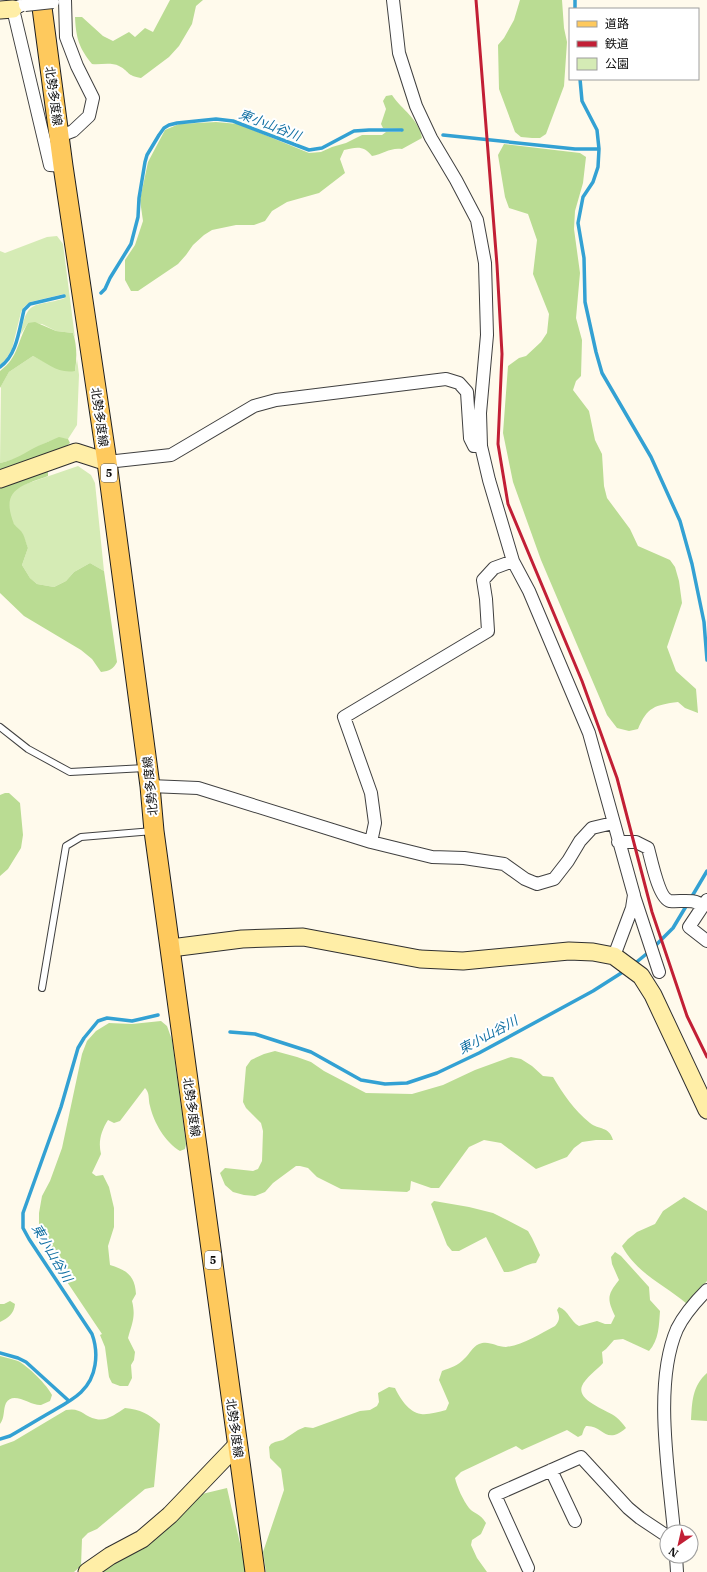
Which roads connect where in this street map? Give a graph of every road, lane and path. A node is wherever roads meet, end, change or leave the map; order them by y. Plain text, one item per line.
1 (393, 0) edge
2 (37, 4) edge
3 (60, 136) junction
4 (63, 166) junction
5 (481, 446) junction
6 (107, 462) junction
7 (0, 479) edge
8 (513, 561) junction
9 (0, 727) edge
10 (149, 777) junction
11 (613, 824) junction
12 (154, 831) junction
13 (371, 842) junction
14 (618, 842) junction
15 (634, 895) junction
16 (703, 903) edge
17 (707, 941) edge
18 (171, 948) junction
19 (618, 959) junction
20 (659, 972) dead end
21 (42, 988) dead end
22 (707, 1110) edge
23 (707, 1290) edge
24 (237, 1445) junction
25 (551, 1470) junction
26 (575, 1521) dead end
27 (673, 1524) edge
28 (659, 1531) edge
29 (528, 1568) dead end
30 (87, 1572) edge
31 (256, 1572) edge

1 - 5 street
2 - 3 main road, 北勢多度線 / 5
2 - 3 street
2 - 4 street
3 - 4 main road, 北勢多度線 / 5
4 - 6 main road, 北勢多度線 / 5
5 - 6 street
5 - 8 street
6 - 7 street
6 - 10 main road, 北勢多度線 / 5
8 - 11 street
8 - 13 street
9 - 10 lane
10 - 12 main road, 北勢多度線 / 5
10 - 13 street
11 - 13 street
11 - 14 street
12 - 18 main road, 北勢多度線 / 5
12 - 21 lane
14 - 15 street
14 - 16 street
15 - 19 street
15 - 20 street
16 - 17 street
18 - 19 street
18 - 24 main road, 北勢多度線 / 5
19 - 22 street
23 - 27 street
24 - 30 street
24 - 31 main road, 北勢多度線 / 5
25 - 26 street
25 - 28 street
25 - 29 street

